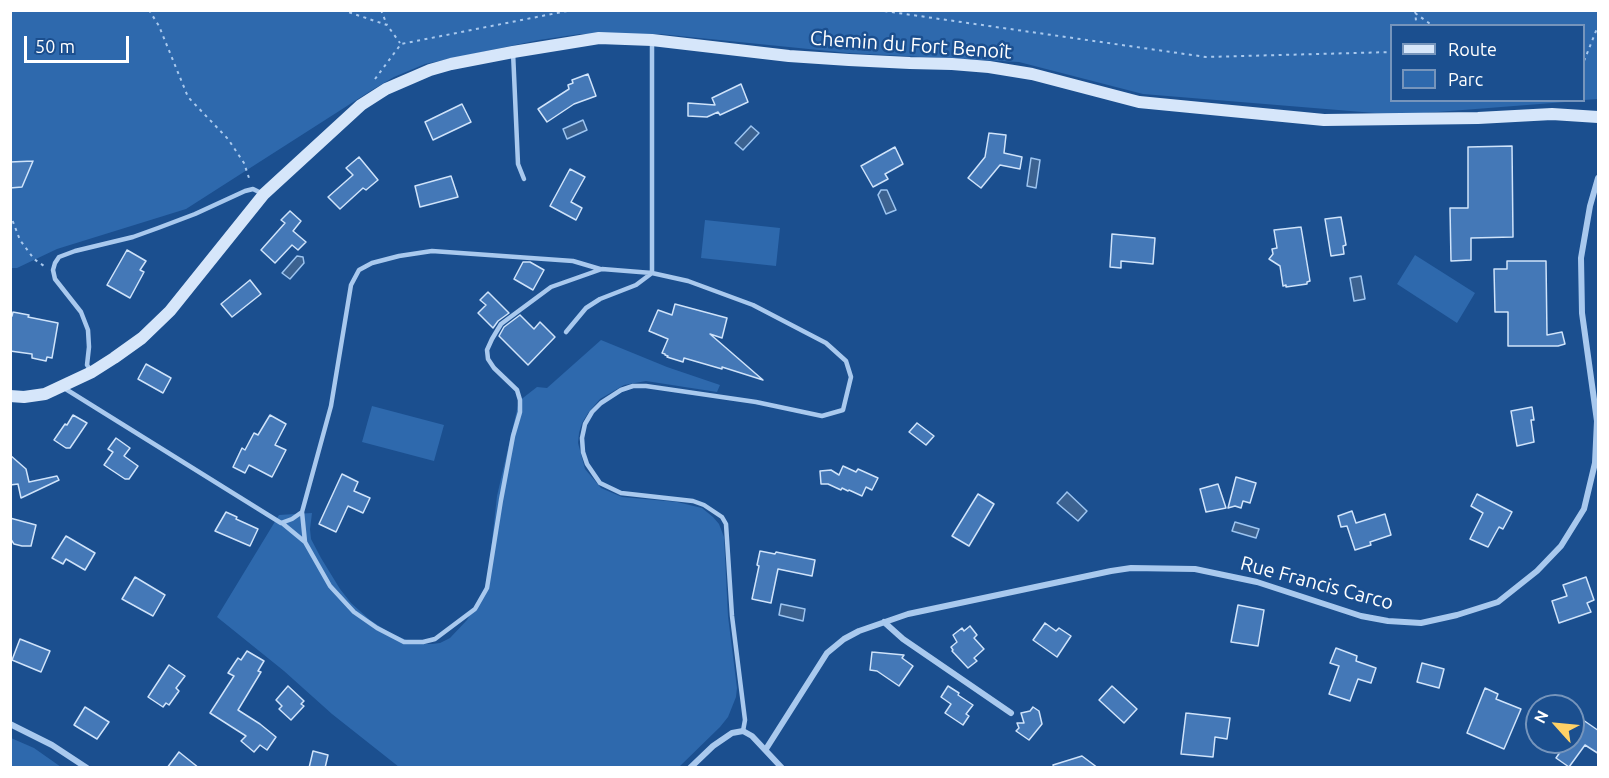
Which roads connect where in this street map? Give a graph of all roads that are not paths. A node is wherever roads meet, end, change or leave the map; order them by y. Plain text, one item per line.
1 (652, 40) junction
2 (513, 52) junction
3 (1599, 117) edge
4 (1599, 178) edge
5 (524, 179) dead end
6 (259, 192) junction
7 (602, 269) junction
8 (652, 273) junction
9 (566, 332) dead end
10 (92, 372) junction
11 (62, 387) junction
12 (10, 396) edge
13 (302, 513) junction
14 (281, 523) junction
15 (305, 542) junction
16 (884, 622) junction
17 (1011, 713) dead end
18 (10, 724) edge
19 (742, 731) junction
20 (766, 750) junction
21 (87, 768) edge
22 (690, 768) edge
23 (782, 768) edge

1 - 2 street, Chemin du Fort Benoît
1 - 3 street, Chemin du Fort Benoît
1 - 8 lane
2 - 5 lane
2 - 6 street, Chemin du Fort Benoît
4 - 16 street, Rue Francis Carco
6 - 10 street, Chemin du Fort Benoît
6 - 10 lane, Chemin du Fort Benoît
7 - 8 lane
7 - 13 lane
7 - 15 lane
8 - 9 lane
8 - 19 lane
10 - 11 street, Chemin du Fort Benoît
11 - 12 street, Chemin du Fort Benoît
11 - 14 lane
13 - 14 lane
13 - 15 lane
14 - 15 lane
16 - 17 street
16 - 20 street, Rue Francis Carco
18 - 21 street
19 - 20 street
19 - 22 street
20 - 23 street

